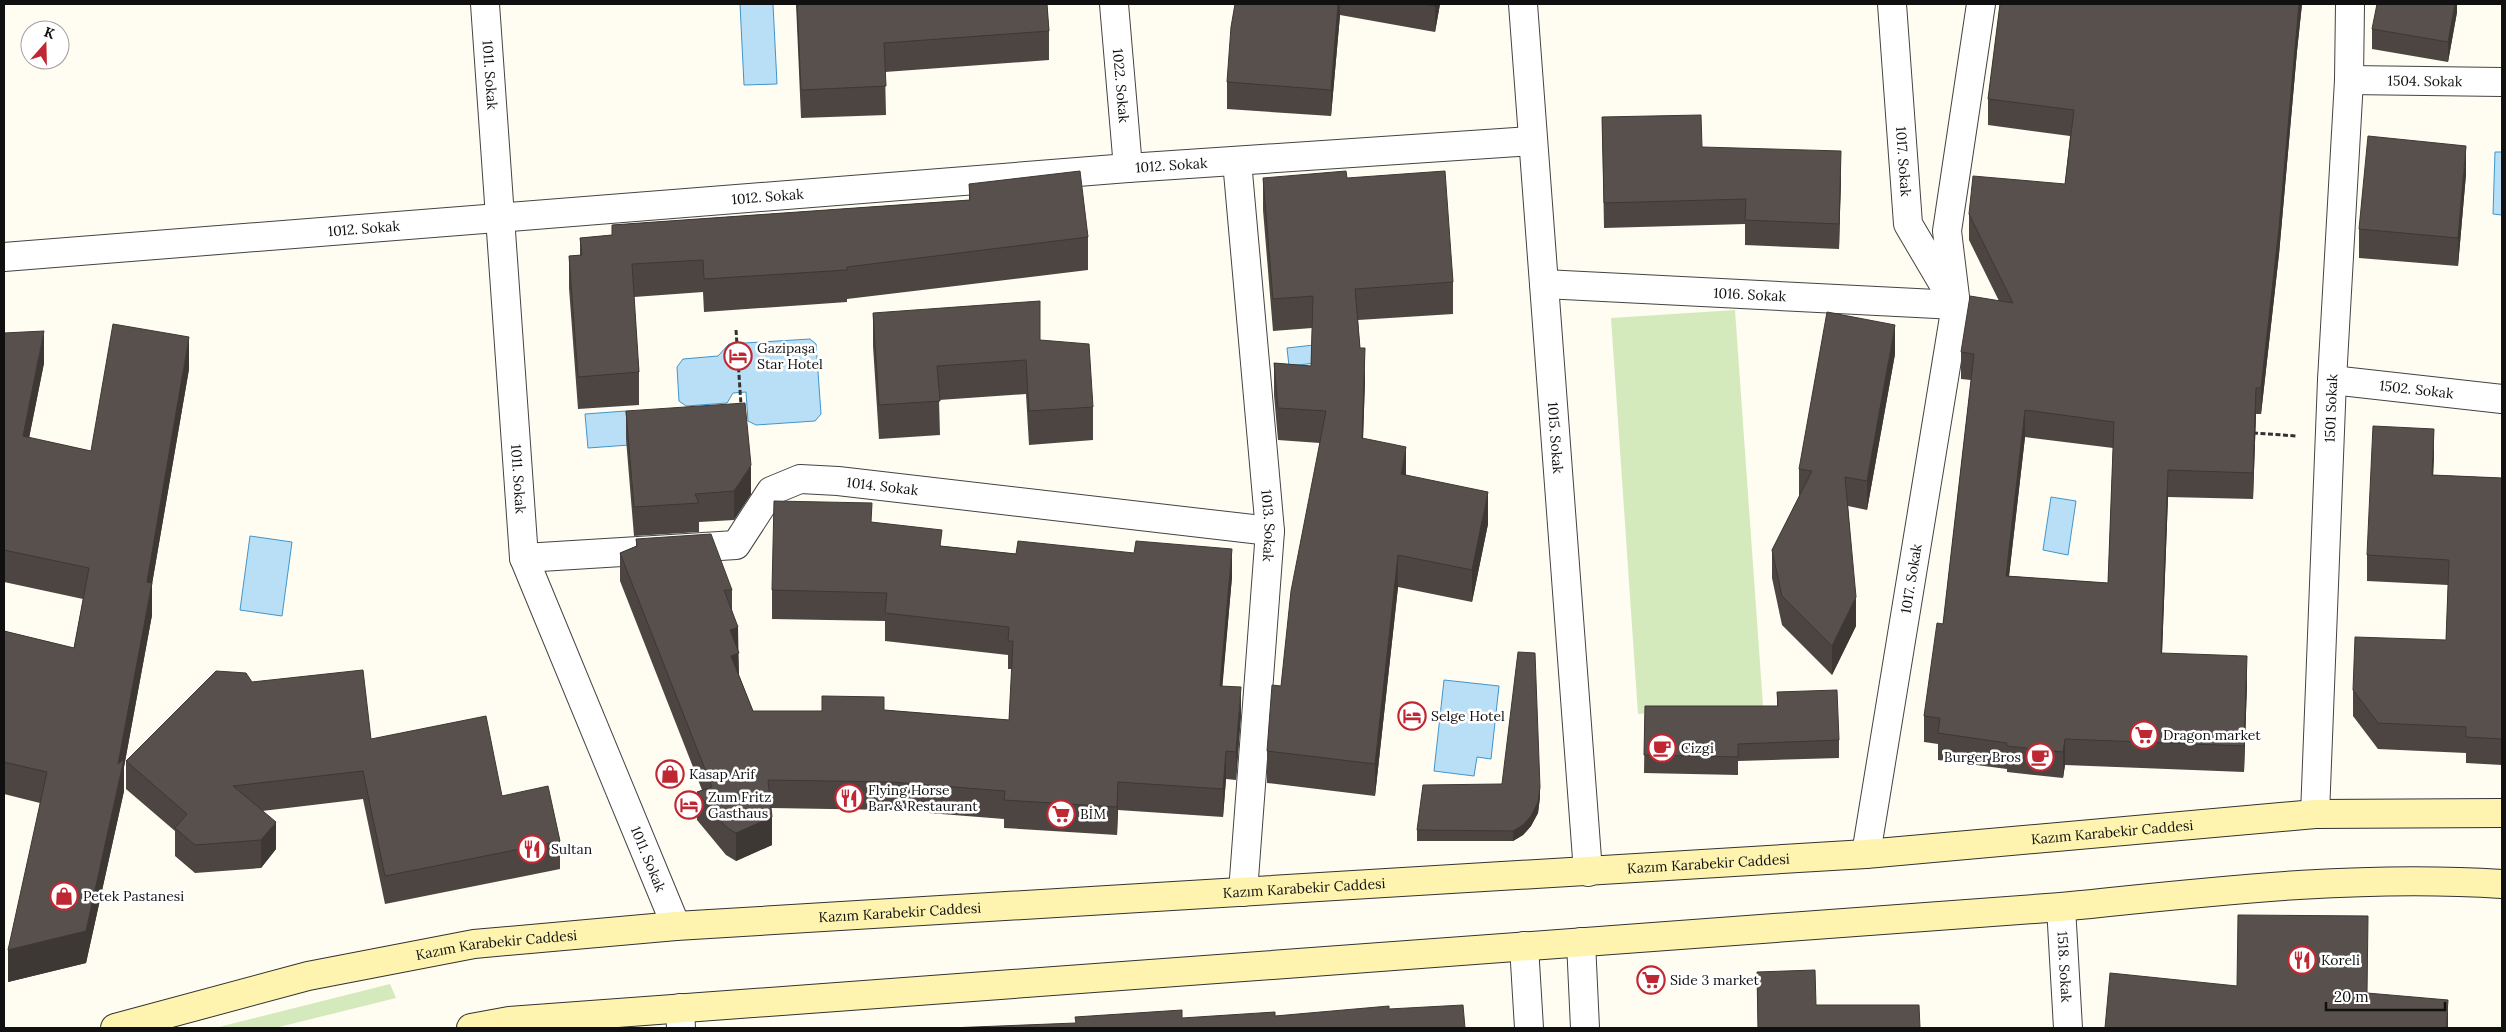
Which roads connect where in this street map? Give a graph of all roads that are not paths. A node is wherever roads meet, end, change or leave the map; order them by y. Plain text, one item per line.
1 (485, 4) edge
2 (1114, 4) edge
3 (1523, 4) edge
4 (1892, 4) edge
5 (1981, 4) edge
6 (2350, 4) edge
7 (2349, 80) junction
8 (2502, 82) edge
9 (1532, 141) junction
10 (1236, 161) junction
11 (1128, 168) junction
12 (498, 217) junction
13 (4, 257) edge
14 (1544, 284) junction
15 (1956, 305) junction
16 (2332, 380) junction
17 (2502, 399) edge
18 (1270, 532) junction
19 (524, 558) junction
20 (2502, 813) edge
21 (2315, 814) junction
22 (1866, 854) junction
23 (1588, 872) junction
24 (2502, 884) edge
25 (1243, 892) junction
26 (2061, 906) junction
27 (676, 926) junction
28 (1581, 942) junction
29 (1524, 946) junction
30 (681, 1018) edge
31 (115, 1028) edge
32 (471, 1028) edge
33 (1528, 1028) edge
34 (1585, 1028) edge
35 (2068, 1028) edge

1 - 12 street, 1011. Sokak
2 - 11 street, 1022. Sokak
3 - 9 street, 1015. Sokak
4 - 15 street, 1017. Sokak
5 - 15 street, 1017. Sokak
6 - 7 street, 1501 Sokak
7 - 8 street, 1504. Sokak
7 - 16 street, 1501 Sokak
9 - 10 street, 1012. Sokak
9 - 14 street, 1015. Sokak
10 - 11 street, 1012. Sokak
10 - 18 street, 1013. Sokak
11 - 12 street, 1012. Sokak
12 - 13 street, 1012. Sokak
12 - 19 street, 1011. Sokak
14 - 15 street, 1016. Sokak
14 - 23 street, 1015. Sokak
15 - 22 street, 1017. Sokak
16 - 17 street, 1502. Sokak
16 - 21 street, 1501 Sokak
18 - 19 street, 1014. Sokak
18 - 25 street, 1013. Sokak
19 - 27 street, 1011. Sokak
20 - 21 main road, Kazım Karabekir Caddesi
21 - 22 main road, Kazım Karabekir Caddesi
22 - 23 main road, Kazım Karabekir Caddesi
23 - 25 main road, Kazım Karabekir Caddesi
24 - 26 main road
25 - 27 main road, Kazım Karabekir Caddesi
26 - 28 main road
26 - 35 street, 1518. Sokak
27 - 31 main road, Kazım Karabekir Caddesi
28 - 29 main road
28 - 34 street
29 - 30 main road
29 - 33 street
30 - 32 main road

